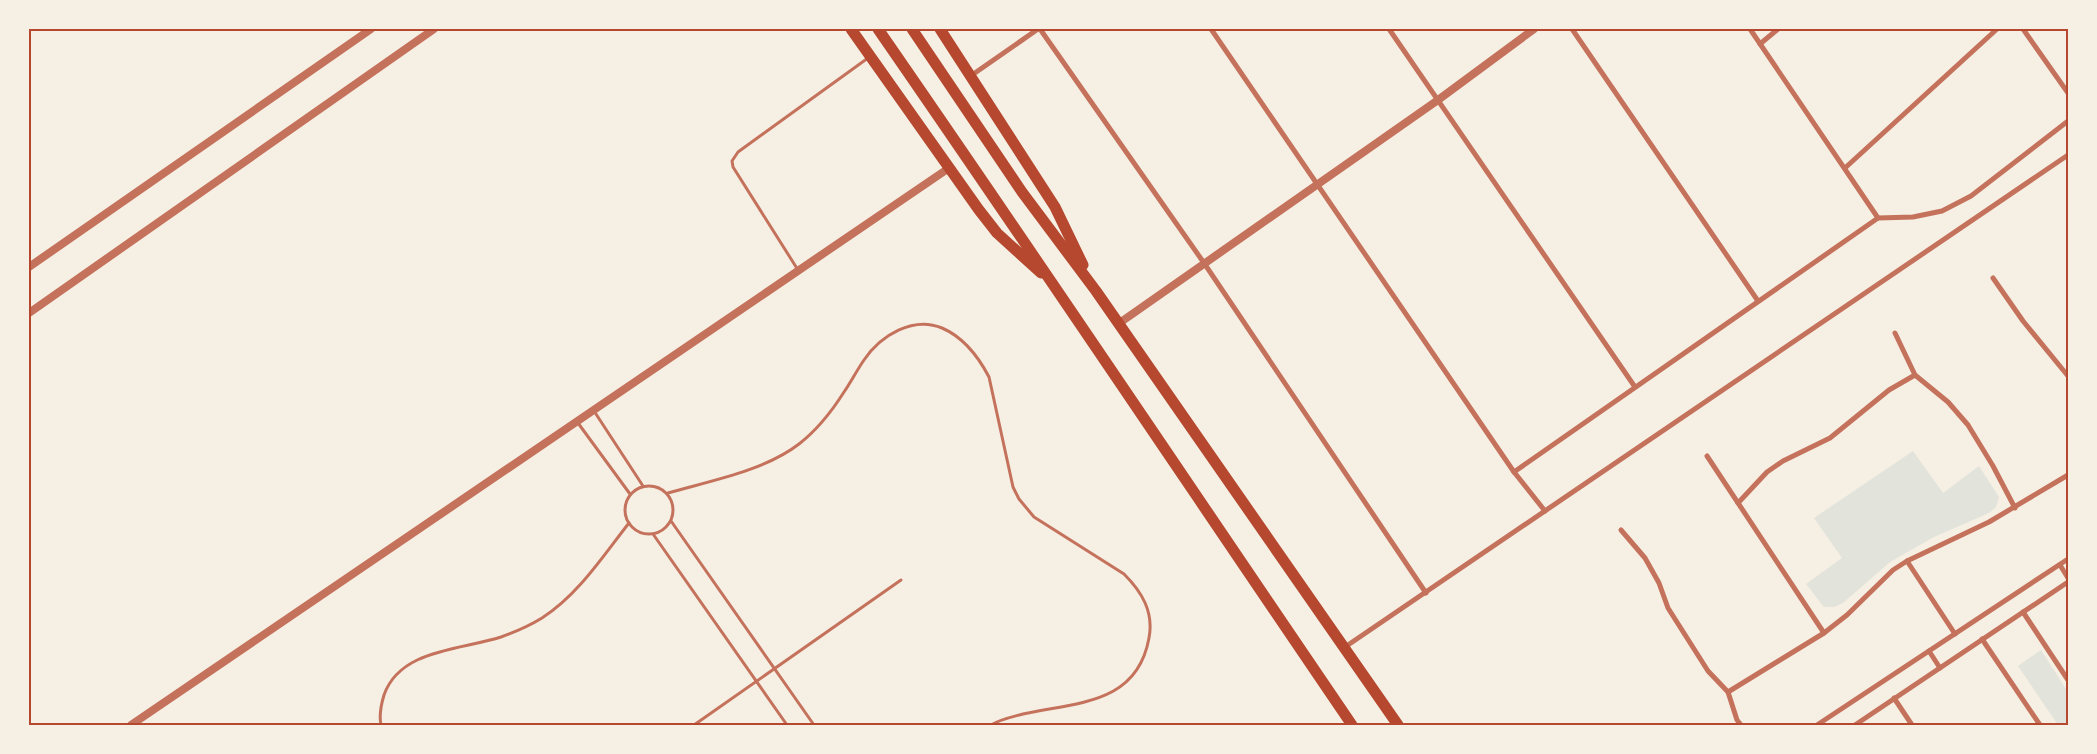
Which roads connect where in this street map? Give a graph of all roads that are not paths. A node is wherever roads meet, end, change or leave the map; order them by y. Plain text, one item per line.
1 (371, 29) edge
2 (434, 29) edge
3 (851, 29) edge
4 (878, 29) edge
5 (912, 29) edge
6 (940, 29) edge
7 (1039, 29) edge
8 (1211, 29) edge
9 (1389, 29) edge
10 (1534, 29) edge
11 (1572, 29) edge
12 (1750, 29) edge
13 (1778, 29) edge
14 (1997, 29) edge
15 (2023, 29) edge
16 (1760, 44) junction
17 (870, 56) junction
18 (972, 75) junction
19 (2068, 93) edge
20 (1438, 100) junction
21 (2068, 121) edge
22 (2068, 155) edge
23 (949, 168) junction
24 (1845, 168) junction
25 (1318, 184) junction
26 (1878, 218) junction
27 (1204, 262) junction
28 (29, 267) edge
29 (799, 270) junction
30 (1993, 278) dead end
31 (1053, 284) junction
32 (1096, 291) junction
33 (1758, 301) junction
34 (29, 313) edge
35 (1118, 324) junction
36 (1895, 333) dead end
37 (1915, 375) junction
38 (2068, 376) edge
39 (1635, 387) junction
40 (593, 411) junction
41 (578, 422) junction
42 (1707, 456) dead end
43 (1514, 472) junction
44 (2068, 475) edge
45 (643, 486) junction
46 (668, 493) junction
47 (630, 494) junction
48 (1738, 503) junction
49 (2015, 508) junction
50 (1545, 511) junction
51 (671, 521) junction
52 (629, 523) junction
53 (1621, 530) dead end
54 (653, 534) junction
55 (2068, 559) edge
56 (1907, 561) junction
57 (2060, 564) junction
58 (2068, 578) edge
59 (901, 580) dead end
60 (2068, 582) edge
61 (1426, 593) junction
62 (2023, 612) junction
63 (1824, 632) junction
64 (1955, 634) junction
65 (1982, 639) junction
66 (1344, 648) junction
67 (1929, 651) junction
68 (1940, 668) junction
69 (775, 669) junction
70 (2068, 680) edge
71 (756, 682) junction
72 (1728, 692) junction
73 (1894, 698) junction
74 (131, 725) edge
75 (381, 725) edge
76 (694, 725) edge
77 (786, 725) edge
78 (814, 725) edge
79 (991, 725) edge
80 (1352, 725) edge
81 (1398, 725) edge
82 (1741, 725) edge
83 (1817, 725) edge
84 (1855, 725) edge
85 (1912, 725) edge
86 (2040, 725) edge

1 - 28 street
2 - 34 street
3 - 17 highway
4 - 31 highway
5 - 32 highway
6 - 18 highway
7 - 18 street
7 - 27 street
8 - 25 street
9 - 20 street
10 - 20 street
11 - 33 street
12 - 16 street
13 - 16 street
14 - 24 street
15 - 19 street
16 - 24 street
17 - 23 highway
17 - 29 lane
18 - 32 highway
20 - 25 street
20 - 39 street
21 - 26 street
22 - 50 street
23 - 29 street
23 - 31 highway
24 - 26 street
25 - 27 street
25 - 43 street
26 - 33 street
27 - 35 street
27 - 61 street
29 - 40 street
30 - 38 street
31 - 80 highway
32 - 35 highway
33 - 39 street
35 - 66 highway
36 - 37 street
37 - 48 street
37 - 49 street
39 - 43 street
40 - 41 street
40 - 45 lane
41 - 47 lane
41 - 74 street
42 - 48 street
43 - 50 street
44 - 49 street
45 - 46 lane
45 - 47 lane
46 - 51 lane
46 - 79 lane
47 - 52 lane
48 - 63 street
49 - 56 street
50 - 61 street
51 - 54 lane
51 - 69 lane
52 - 54 lane
52 - 75 lane
53 - 72 street
54 - 71 lane
55 - 57 street
56 - 63 street
56 - 64 street
57 - 58 street
57 - 64 street
59 - 69 lane
60 - 62 street
61 - 66 street
62 - 65 street
62 - 70 street
63 - 72 street
64 - 67 street
65 - 68 street
65 - 86 street
66 - 81 highway
67 - 68 street
67 - 83 street
68 - 73 street
69 - 71 lane
69 - 78 lane
71 - 76 lane
71 - 77 lane
72 - 82 street
73 - 84 street
73 - 85 street

